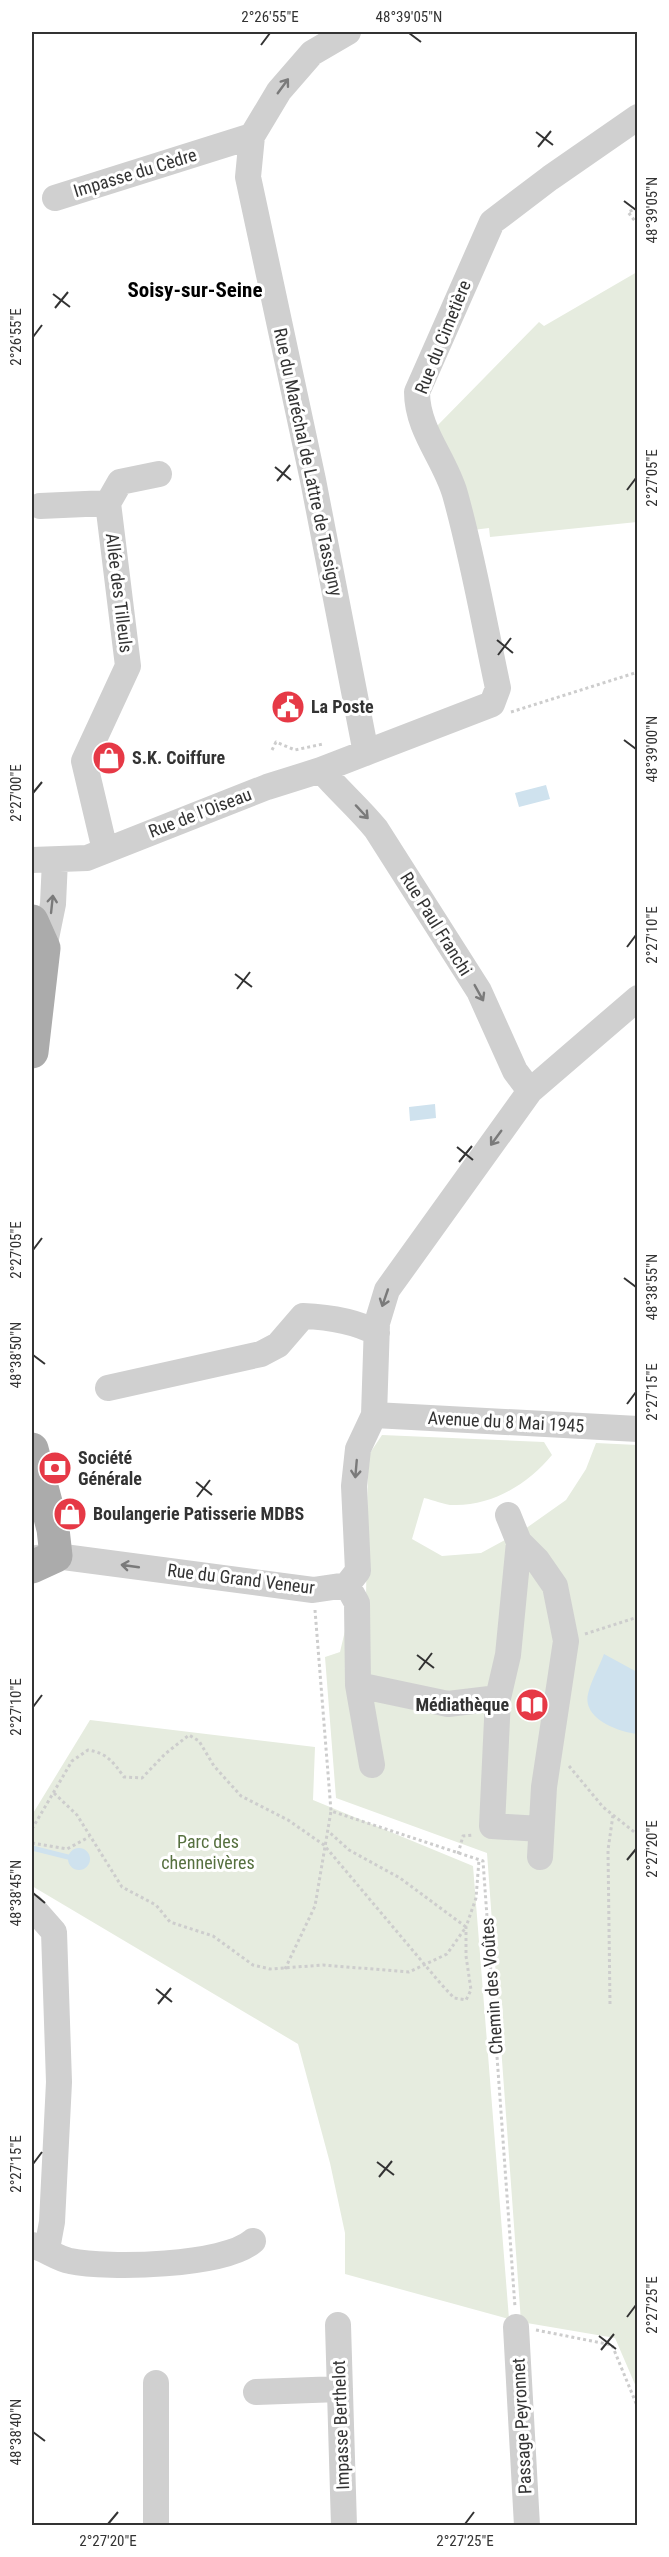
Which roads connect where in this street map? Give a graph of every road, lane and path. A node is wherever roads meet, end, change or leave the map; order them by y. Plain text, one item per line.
1 (348, 32) edge
2 (638, 117) edge
3 (252, 136) junction
4 (215, 148) junction
5 (248, 177) junction
6 (56, 198) dead end
7 (638, 208) edge
8 (638, 225) edge
9 (159, 474) dead end
10 (108, 503) junction
11 (40, 506) dead end
12 (638, 672) edge
13 (492, 704) junction
14 (365, 746) junction
15 (272, 750) dead end
16 (321, 770) junction
17 (105, 850) junction
18 (43, 860) edge
19 (38, 934) edge
20 (638, 998) edge
21 (32, 1052) edge
22 (530, 1091) junction
23 (377, 1333) junction
24 (108, 1388) dead end
25 (374, 1415) junction
26 (638, 1429) edge
27 (32, 1449) edge
28 (508, 1515) dead end
29 (519, 1542) junction
30 (40, 1561) edge
31 (347, 1585) junction
32 (313, 1590) junction
33 (638, 1617) edge
34 (566, 1641) junction
35 (358, 1685) junction
36 (498, 1698) junction
37 (552, 1745) junction
38 (372, 1765) dead end
39 (54, 1793) junction
40 (331, 1811) junction
41 (613, 1815) junction
42 (32, 1828) edge
43 (542, 1829) junction
44 (328, 1831) junction
45 (638, 1834) edge
46 (90, 1837) junction
47 (32, 1842) edge
48 (324, 1845) junction
49 (540, 1857) dead end
50 (479, 1860) junction
51 (32, 1907) edge
52 (466, 1927) junction
53 (424, 1964) junction
54 (285, 1969) junction
55 (610, 2004) dead end
56 (253, 2241) dead end
57 (39, 2247) edge
58 (339, 2325) dead end
59 (516, 2326) junction
60 (156, 2383) dead end
61 (340, 2389) junction
62 (256, 2392) dead end
63 (638, 2408) edge
64 (156, 2526) edge
65 (344, 2526) edge
66 (527, 2526) edge

3 -> 1 street, Rue du Maréchal de Lattre de Tassigny
2 - 13 street, Rue du Cimetière
3 - 4 street, Impasse du Cèdre
3 - 5 street, Rue du Maréchal de Lattre de Tassigny
4 - 5 street, Impasse du Cèdre
4 - 6 street, Impasse du Cèdre
5 - 14 street, Rue du Maréchal de Lattre de Tassigny
7 - 8 path
9 - 10 street
10 - 11 street
10 - 17 street, Allée des Tilleuls
12 - 13 path
13 - 14 street
14 - 15 path
14 - 16 street, Rue de l'Oiseau
16 - 17 street, Rue de l'Oiseau
16 -> 22 street, Rue Paul Franchi
17 - 18 street, Rue de l'Oiseau
19 -> 18 street
19 - 21 main road
20 - 22 street
22 -> 23 street
23 - 24 street
23 - 25 street
25 - 26 street, Avenue du 8 Mai 1945
25 -> 31 street
27 - 30 main road
28 - 29 street
29 - 34 street
29 - 36 street
32 -> 30 street, Rue du Grand Veneur
31 - 32 street, Rue du Grand Veneur
31 - 35 street
32 - 40 path
33 - 34 path
34 - 37 street
35 - 36 street
35 - 38 street
36 - 43 street
37 - 41 path
37 - 43 street
39 - 42 path
39 - 46 path
39 - 48 path
40 - 44 path
40 - 50 path
41 - 45 path
41 - 55 path
43 - 49 street
44 - 48 path
44 - 52 path
46 - 47 path
46 - 54 path
48 - 53 path
48 - 54 path
50 - 52 path
50 - 59 path, Chemin des Voûtes
51 - 57 street
52 - 53 path
52 - 53 path
53 - 54 path
56 - 57 street
58 - 61 street, Impasse Berthelot
59 - 63 path
59 - 66 street, Passage Peyronnet
60 - 64 street
61 - 62 street
61 - 65 street, Impasse Berthelot

